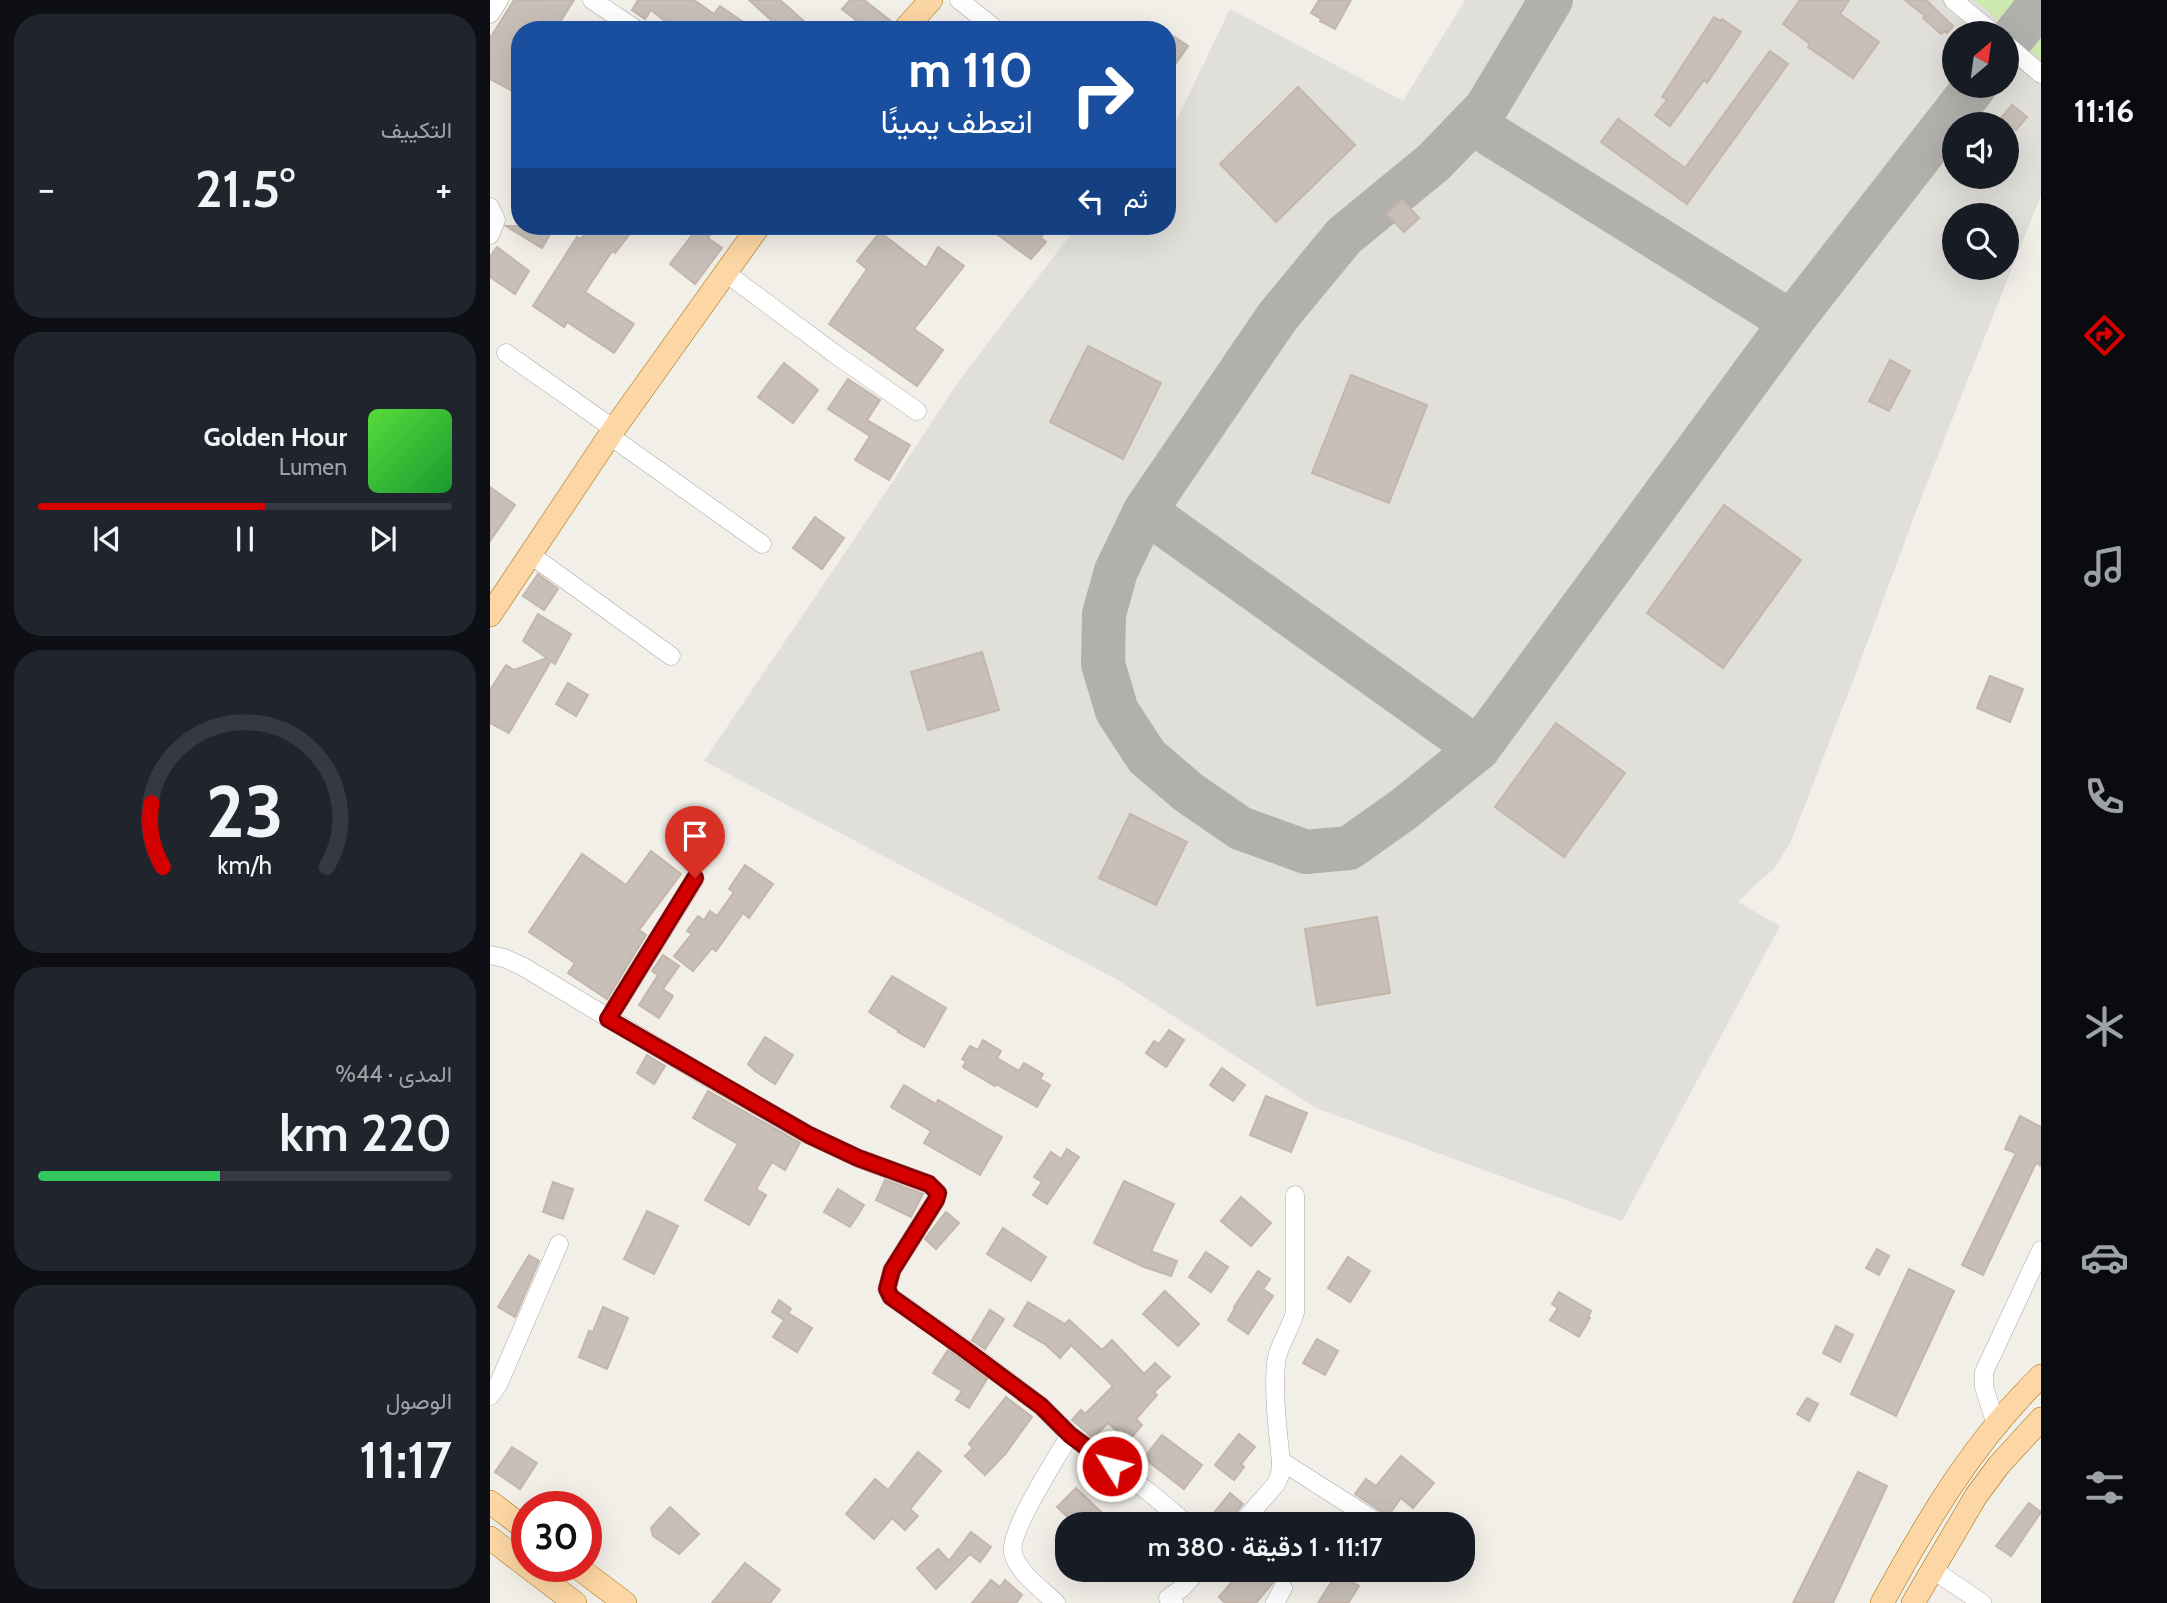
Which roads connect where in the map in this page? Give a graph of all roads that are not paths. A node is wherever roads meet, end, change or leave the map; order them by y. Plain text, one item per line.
1 (499, 0) edge
2 (592, 0) edge
3 (931, 0) edge
4 (959, 0) edge
5 (1953, 0) edge
6 (490, 14) edge
7 (624, 21) edge
8 (912, 21) edge
9 (986, 21) edge
10 (1978, 21) edge
11 (2020, 57) edge
12 (2041, 74) edge
13 (490, 207) edge
14 (490, 235) edge
15 (753, 235) edge
16 (726, 273) junction
17 (506, 353) dead end
18 (917, 411) dead end
19 (612, 432) junction
20 (762, 544) dead end
21 (531, 555) junction
22 (490, 615) edge
23 (671, 656) dead end
24 (695, 878) dead end
25 (490, 955) edge
26 (608, 1019) junction
27 (1296, 1195) dead end
28 (559, 1244) dead end
29 (2041, 1250) edge
30 (2041, 1376) edge
31 (490, 1395) edge
32 (2041, 1419) edge
33 (1996, 1425) junction
34 (1070, 1435) junction
35 (1281, 1461) junction
36 (490, 1502) edge
37 (1173, 1512) edge
38 (1252, 1512) edge
39 (1361, 1512) edge
40 (511, 1518) edge
41 (490, 1538) edge
42 (1931, 1569) junction
43 (597, 1582) edge
44 (1187, 1582) edge
45 (1168, 1601) edge
46 (575, 1603) edge
47 (625, 1603) edge
48 (1056, 1603) edge
49 (1882, 1603) edge
50 (1913, 1603) edge
51 (1982, 1603) edge

1 - 6 street
2 - 7 street
3 - 8 main road
4 - 9 street
5 - 10 street
11 - 12 street
13 - 14 street
15 - 16 main road
16 - 18 street
16 - 19 main road
17 - 19 street
19 - 20 street
19 - 21 main road
21 - 22 main road
21 - 23 street
24 - 26 street
25 - 26 street
26 - 34 street
27 - 35 street
28 - 31 street
29 - 33 street
30 - 33 main road
32 - 42 main road
33 - 49 main road
34 - 37 street
34 - 48 street
35 - 38 street
35 - 39 street
36 - 40 main road
41 - 46 main road
42 - 50 main road
42 - 51 street
43 - 47 main road
44 - 45 street

